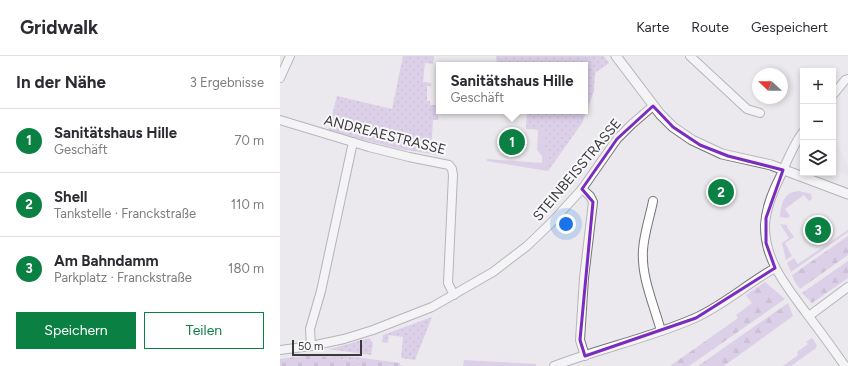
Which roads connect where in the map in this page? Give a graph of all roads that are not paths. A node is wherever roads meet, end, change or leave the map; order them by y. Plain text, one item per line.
1 (290, 56) edge
2 (616, 56) edge
3 (690, 56) edge
4 (280, 78) edge
5 (848, 79) edge
6 (836, 91) edge
7 (653, 106) junction
8 (760, 113) dead end
9 (280, 120) edge
10 (800, 136) edge
11 (353, 142) junction
12 (783, 170) junction
13 (582, 189) junction
14 (848, 194) edge
15 (654, 201) dead end
16 (775, 268) junction
17 (848, 287) edge
18 (454, 295) junction
19 (809, 316) junction
20 (661, 331) junction
21 (311, 346) junction
22 (280, 350) edge
23 (585, 356) junction
24 (554, 366) edge
25 (845, 366) edge

1 - 4 street
2 - 7 street
3 - 8 street
5 - 6 street
7 - 12 street
7 - 13 street, STEINBEISSTRASSE
9 - 11 street, ANDREAESTRASSE
10 - 12 street
11 - 18 street, ANDREAESTRASSE
11 - 21 street
12 - 14 street
12 - 16 street
13 - 18 street, STEINBEISSTRASSE
13 - 23 street
15 - 20 street
16 - 19 street
16 - 20 street
17 - 19 street
18 - 21 street, STEINBEISSTRASSE
19 - 25 street
20 - 23 street
21 - 22 street, STEINBEISSTRASSE
23 - 24 street

